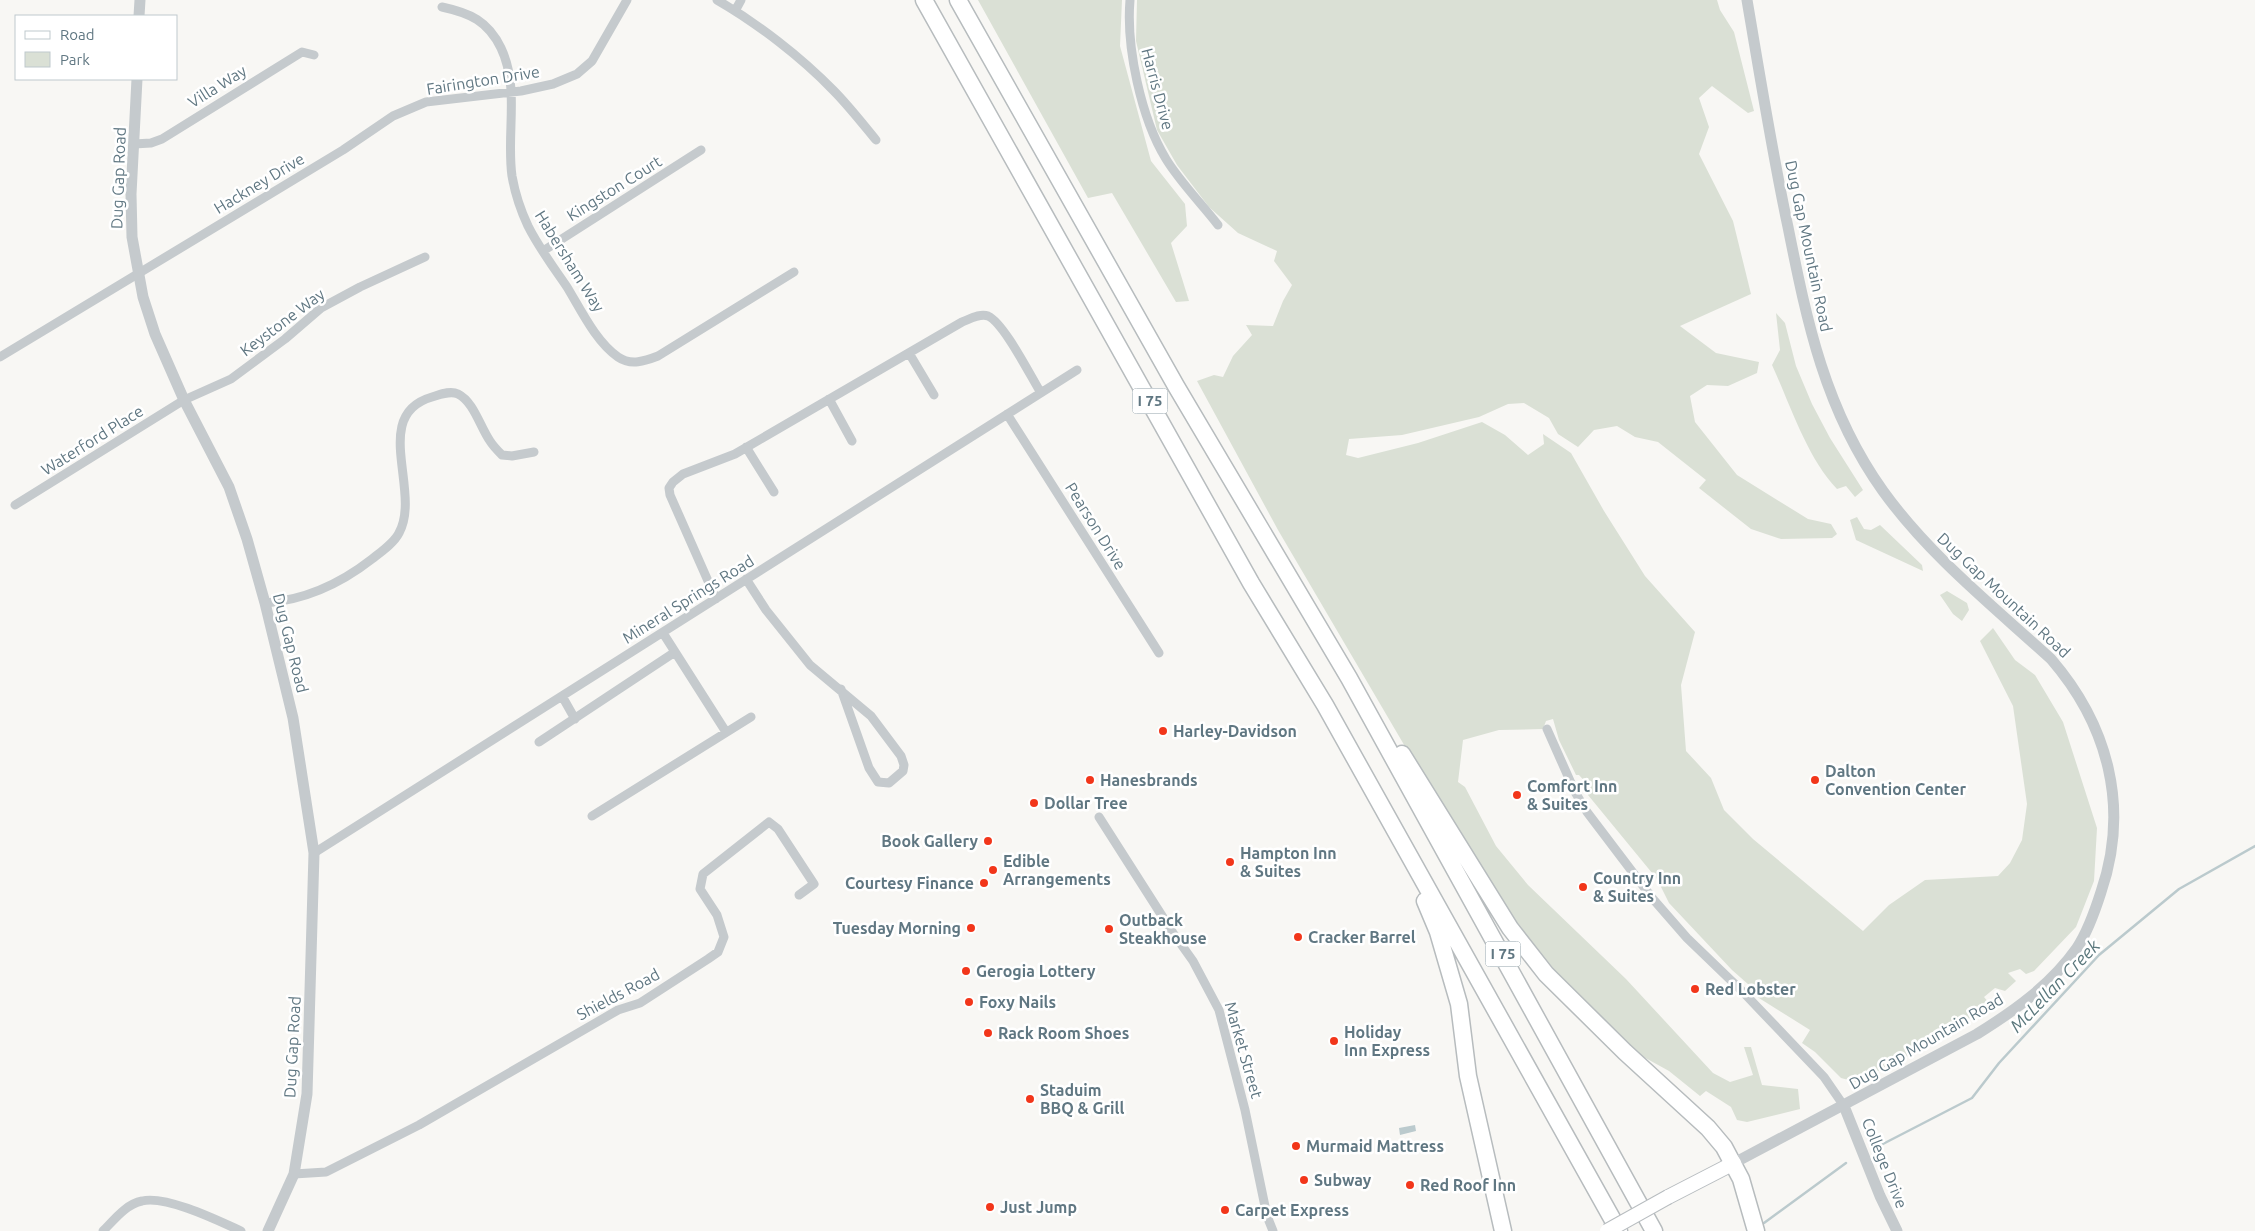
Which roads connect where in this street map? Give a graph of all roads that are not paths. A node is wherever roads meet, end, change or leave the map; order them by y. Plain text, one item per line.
1 (140, 0) edge
2 (627, 0) edge
3 (717, 0) edge
4 (741, 0) edge
5 (924, 0) edge
6 (958, 0) edge
7 (1130, 0) edge
8 (1747, 0) edge
9 (442, 7) dead end
10 (735, 11) junction
11 (139, 15) edge
12 (314, 55) dead end
13 (137, 80) edge
14 (511, 92) junction
15 (393, 116) joint
16 (876, 140) dead end
17 (134, 144) junction
18 (700, 150) dead end
19 (1218, 225) dead end
20 (543, 251) junction
21 (425, 257) dead end
22 (140, 272) junction
23 (794, 272) dead end
24 (909, 353) junction
25 (0, 357) edge
26 (1077, 370) dead end
27 (1041, 393) junction
28 (934, 396) dead end
29 (828, 399) junction
30 (184, 400) junction
31 (1007, 414) junction
32 (852, 441) dead end
33 (746, 447) junction
34 (534, 452) dead end
35 (774, 492) dead end
36 (15, 505) dead end
37 (746, 580) junction
38 (716, 599) junction
39 (265, 603) junction
40 (663, 633) junction
41 (675, 652) junction
42 (1159, 653) dead end
43 (1348, 678) junction
44 (841, 690) junction
45 (562, 696) junction
46 (751, 717) dead end
47 (575, 719) junction
48 (1547, 729) dead end
49 (726, 732) junction
50 (539, 742) dead end
51 (592, 816) dead end
52 (1099, 817) dead end
53 (314, 853) junction
54 (1418, 869) junction
55 (799, 895) dead end
56 (1844, 1106) junction
57 (1734, 1164) junction
58 (294, 1174) junction
59 (103, 1231) edge
60 (241, 1231) edge
61 (268, 1231) edge
62 (1273, 1231) edge
63 (1503, 1231) edge
64 (1607, 1231) edge
65 (1620, 1231) edge
66 (1654, 1231) edge
67 (1756, 1231) edge
68 (1897, 1231) edge

1 - 11 street
2 - 14 street, Fairington Drive
3 - 10 street
4 - 10 street
5 - 54 highway, I 75
6 - 43 highway, I 75
7 - 19 street, Harris Drive
8 - 56 street, Dug Gap Mountain Road
9 - 14 street, Habersham Way
10 - 16 street
12 - 17 street, Villa Way
13 - 17 street, Dug Gap Road
14 - 15 street, Fairington Drive
14 - 20 street, Habersham Way
15 - 22 street, Hackney Drive
17 - 22 street, Dug Gap Road
18 - 20 street, Kingston Court
20 - 23 street, Habersham Way
21 - 30 street, Keystone Way
22 - 25 street, Hackney Drive
22 - 30 street, Dug Gap Road
24 - 27 street
24 - 28 street
24 - 29 street
26 - 27 street, Mineral Springs Road
27 - 31 street, Mineral Springs Road
29 - 32 street
29 - 33 street
30 - 36 street, Waterford Place
30 - 39 street, Dug Gap Road
31 - 37 street, Mineral Springs Road
31 - 42 street, Pearson Drive
33 - 35 street
33 - 38 street
34 - 39 street
37 - 38 street, Mineral Springs Road
37 - 44 street
38 - 40 street, Mineral Springs Road
39 - 53 street, Dug Gap Road
40 - 41 street
40 - 45 street, Mineral Springs Road
41 - 47 street
41 - 49 street
43 - 57 highway
43 - 66 highway, I 75
44 - 44 street
45 - 47 street
45 - 53 street, Mineral Springs Road
46 - 49 street
47 - 50 street
48 - 56 street
49 - 51 street
52 - 62 street, Market Street
53 - 58 street, Dug Gap Road
54 - 63 highway
54 - 65 highway, I 75
55 - 58 street, Shields Road
56 - 57 street, Dug Gap Mountain Road
56 - 68 street, College Drive
57 - 64 main road, bridge
57 - 67 highway
58 - 61 street, Dug Gap Road
59 - 60 street

